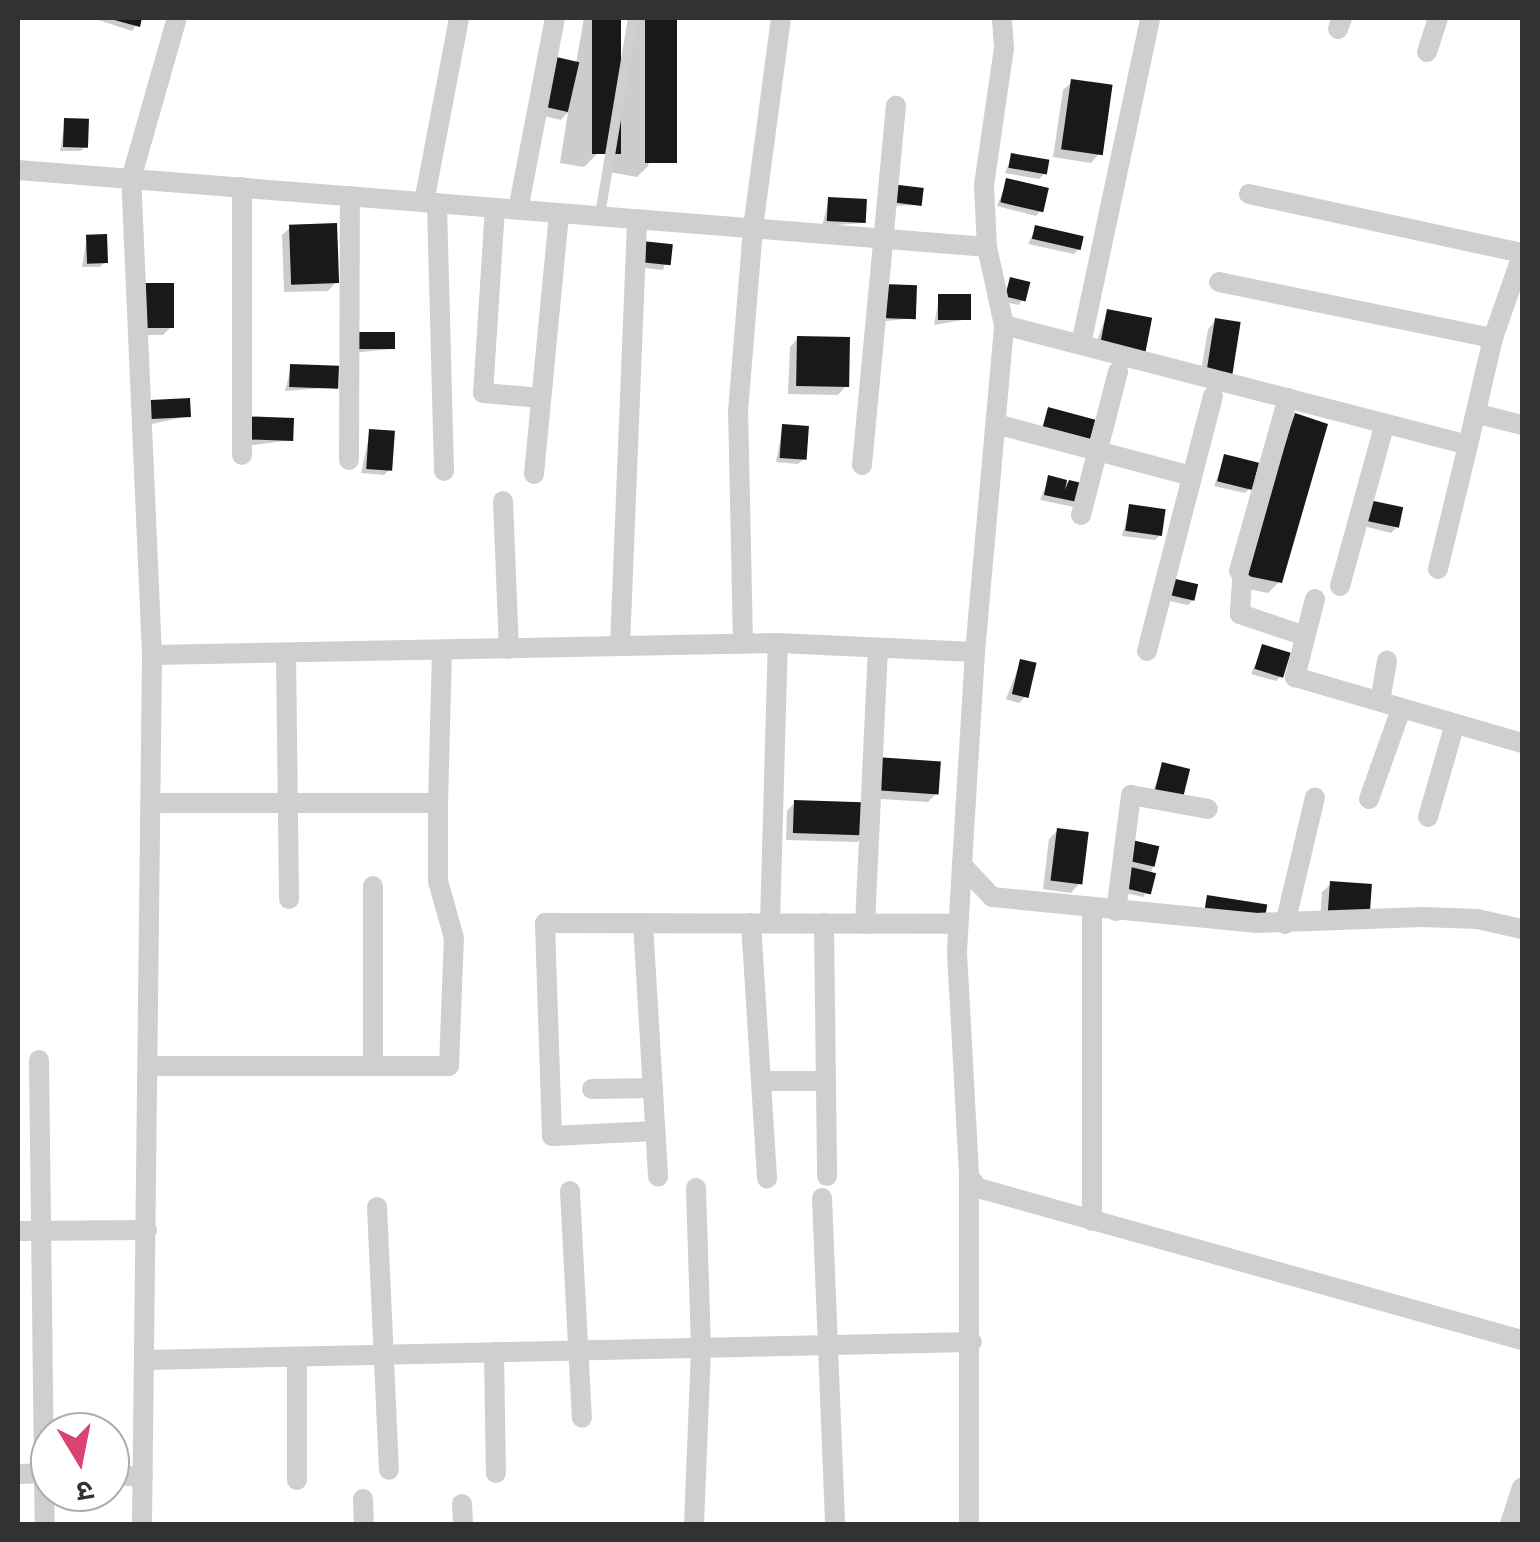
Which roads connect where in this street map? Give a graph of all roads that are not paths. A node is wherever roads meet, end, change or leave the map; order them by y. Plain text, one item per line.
1 (178, 18) edge
2 (459, 18) edge
3 (555, 18) edge
4 (633, 18) edge
5 (781, 18) edge
6 (1002, 18) edge
7 (1150, 18) edge
8 (1438, 18) edge
9 (1428, 52) dead end
10 (896, 106) dead end
11 (18, 170) edge
12 (131, 179) junction
13 (242, 188) junction
14 (1249, 194) dead end
15 (350, 196) junction
16 (431, 203) junction
17 (494, 208) junction
18 (518, 210) junction
19 (559, 213) junction
20 (600, 216) junction
21 (637, 219) junction
22 (753, 228) junction
23 (881, 239) junction
24 (987, 247) junction
25 (1522, 254) edge
26 (1219, 282) dead end
27 (1004, 325) junction
28 (1493, 338) junction
29 (1081, 344) junction
30 (1118, 372) dead end
31 (1213, 396) dead end
32 (541, 398) junction
33 (1288, 398) junction
34 (1478, 414) junction
35 (1385, 423) junction
36 (996, 424) junction
37 (1522, 425) edge
38 (1468, 445) junction
39 (1097, 451) junction
40 (242, 455) dead end
41 (349, 460) dead end
42 (862, 464) dead end
43 (444, 471) dead end
44 (534, 474) dead end
45 (1188, 475) junction
46 (503, 501) dead end
47 (1081, 514) dead end
48 (1438, 570) dead end
49 (1340, 586) dead end
50 (1315, 599) dead end
51 (1305, 636) junction
52 (778, 643) junction
53 (742, 644) junction
54 (620, 646) junction
55 (510, 649) junction
56 (442, 650) junction
57 (1147, 650) dead end
58 (878, 651) junction
59 (975, 652) junction
60 (286, 653) junction
61 (152, 655) junction
62 (1387, 661) dead end
63 (1380, 702) junction
64 (1400, 712) junction
65 (1454, 726) junction
66 (1522, 744) edge
67 (1315, 798) dead end
68 (1369, 799) dead end
69 (288, 800) junction
70 (151, 803) junction
71 (438, 803) junction
72 (1208, 809) dead end
73 (1428, 817) dead end
74 (962, 865) junction
75 (373, 886) dead end
76 (289, 899) dead end
77 (1092, 908) junction
78 (1116, 910) junction
79 (643, 923) junction
80 (761, 923) junction
81 (824, 923) junction
82 (865, 924) junction
83 (958, 924) junction
84 (1285, 924) junction
85 (1522, 926) edge
86 (39, 1060) dead end
87 (149, 1066) junction
88 (374, 1066) junction
89 (761, 1081) junction
90 (826, 1081) junction
91 (653, 1088) junction
92 (592, 1089) dead end
93 (656, 1131) junction
94 (827, 1176) dead end
95 (658, 1177) dead end
96 (969, 1177) junction
97 (767, 1178) dead end
98 (696, 1188) dead end
99 (570, 1191) dead end
100 (822, 1198) dead end
101 (377, 1207) dead end
102 (1092, 1221) junction
103 (18, 1230) edge
104 (40, 1230) junction
105 (147, 1230) junction
106 (1522, 1340) edge
107 (972, 1342) junction
108 (826, 1345) junction
109 (701, 1348) junction
110 (582, 1350) junction
111 (494, 1352) junction
112 (384, 1355) junction
113 (296, 1357) junction
114 (144, 1360) junction
115 (45, 1412) edge
116 (582, 1418) dead end
117 (389, 1470) dead end
118 (496, 1474) dead end
119 (130, 1476) edge
120 (143, 1476) junction
121 (297, 1480) dead end
122 (1522, 1488) edge
123 (363, 1499) dead end
124 (142, 1524) edge
125 (364, 1524) edge
126 (694, 1524) edge
127 (835, 1524) edge
128 (969, 1524) edge
129 (1510, 1524) edge

1 - 12 street
2 - 16 street
3 - 18 street
4 - 20 lane
5 - 22 street
6 - 24 street
7 - 29 street
8 - 9 street
10 - 23 street
11 - 12 street
12 - 13 street
12 - 61 street
13 - 15 street
13 - 40 street
14 - 25 street
15 - 16 street
15 - 41 street
16 - 17 street
16 - 43 street
17 - 18 street
17 - 32 street
18 - 19 street
19 - 20 street
19 - 32 street
20 - 21 street
21 - 22 street
21 - 54 street
22 - 23 street
22 - 53 street
23 - 24 street
23 - 42 street
24 - 27 street
25 - 28 street
26 - 28 street
27 - 29 street
27 - 36 street
28 - 34 street
29 - 33 street
30 - 39 street
31 - 45 street
32 - 44 street
33 - 35 street
33 - 51 street
34 - 37 street
34 - 38 street
35 - 38 street
35 - 49 street
36 - 39 street
36 - 59 street
38 - 48 street
39 - 45 street
39 - 47 street
45 - 57 street
46 - 55 street
50 - 51 street
51 - 63 street
52 - 53 street
52 - 58 street
52 - 80 street
53 - 54 street
54 - 55 street
55 - 56 street
56 - 60 street
56 - 71 street
58 - 59 street
58 - 82 street
59 - 74 street
60 - 61 street
60 - 69 street
61 - 70 street
62 - 63 street
63 - 64 street
64 - 65 street
64 - 68 street
65 - 66 street
65 - 73 street
67 - 84 street
69 - 70 street
69 - 71 street
69 - 76 street
70 - 87 street
71 - 88 street
72 - 78 street
74 - 77 street
74 - 83 street
75 - 88 street
77 - 78 street
77 - 102 street
78 - 84 street
79 - 80 street
79 - 91 street
79 - 93 street
80 - 81 street
80 - 89 street
81 - 82 street
81 - 90 street
82 - 83 street
83 - 96 street
84 - 85 street
86 - 104 street
87 - 88 street
87 - 105 street
89 - 90 street
89 - 97 street
90 - 94 street
91 - 92 street
91 - 93 street
93 - 95 street
96 - 102 street
96 - 107 street
98 - 109 street
99 - 110 street
100 - 108 street
101 - 112 street
102 - 106 street
103 - 104 street
104 - 105 street
104 - 115 street
105 - 114 street
107 - 108 street
107 - 128 street
108 - 109 street
108 - 127 street
109 - 110 street
109 - 126 street
110 - 111 street
110 - 116 street
111 - 112 street
111 - 118 street
112 - 113 street
112 - 117 street
113 - 114 street
113 - 121 street
114 - 120 street
119 - 120 street
120 - 124 street
122 - 129 street
123 - 125 street

